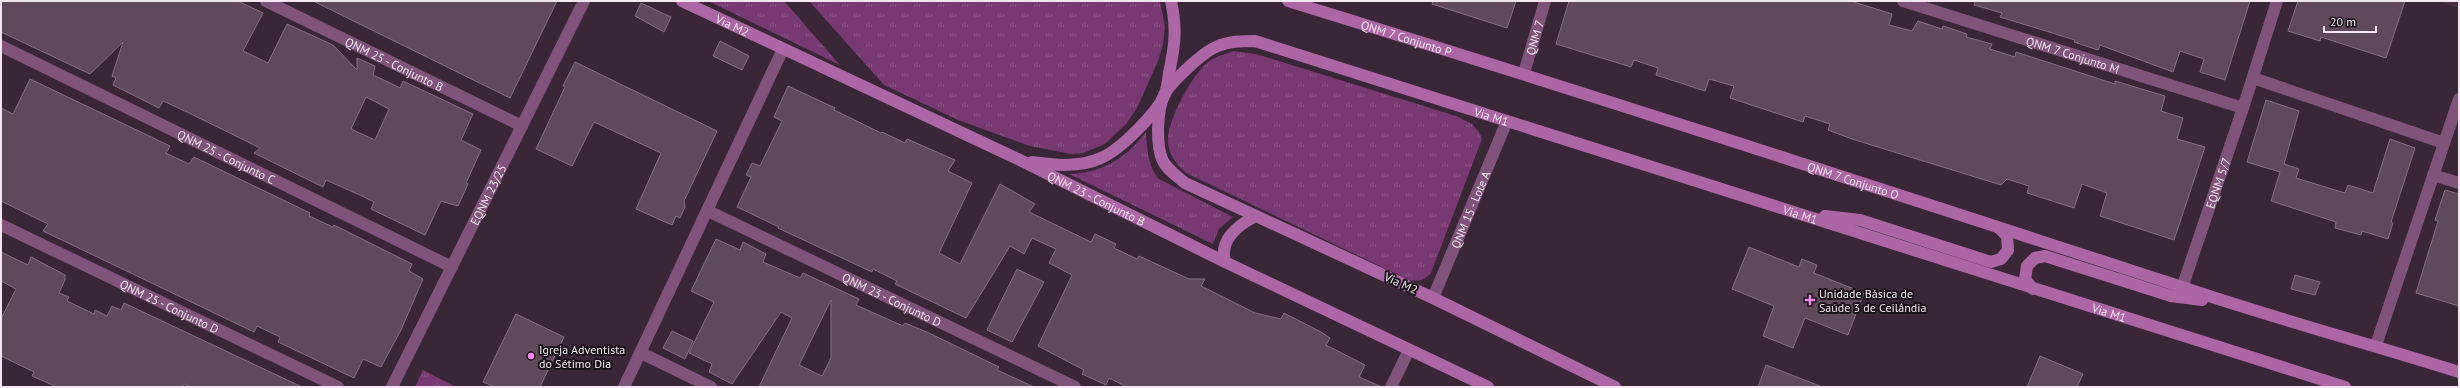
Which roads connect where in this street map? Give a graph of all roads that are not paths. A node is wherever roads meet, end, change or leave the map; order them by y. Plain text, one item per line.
1 (266, 1) edge
2 (584, 1) edge
3 (682, 1) edge
4 (1171, 1) edge
5 (1288, 1) edge
6 (1545, 1) edge
7 (1903, 1) edge
8 (2276, 1) edge
9 (1, 46) edge
10 (783, 49) junction
11 (1524, 73) junction
12 (2252, 78) junction
13 (1164, 95) junction
14 (2459, 100) edge
15 (2243, 108) junction
16 (1507, 121) junction
17 (522, 126) junction
18 (2444, 144) junction
19 (1022, 161) junction
20 (2433, 175) junction
21 (2459, 183) edge
22 (708, 211) junction
23 (1800, 214) junction
24 (1256, 216) junction
25 (1, 225) edge
26 (1997, 227) junction
27 (1225, 262) junction
28 (452, 267) junction
29 (2182, 288) junction
30 (2033, 289) junction
31 (1432, 298) junction
32 (2235, 304) junction
33 (2376, 345) junction
34 (1409, 350) junction
35 (640, 353) junction
36 (2459, 372) edge
37 (338, 387) edge
38 (392, 387) edge
39 (624, 387) edge
40 (711, 387) edge
41 (1075, 387) edge
42 (1391, 387) edge
43 (1488, 387) edge
44 (1615, 387) edge
45 (2345, 387) edge

1 - 17 street, QNM 25 - Conjunto B
2 - 17 street, EQNM 23/25
3 - 10 main road, Via M2
4 - 13 main road, Via M2
5 - 11 main road, QNM 7 Conjunto P
6 - 11 street, QNM 7
7 - 15 street, QNM 7 Conjunto M
8 - 12 street, EQNM 5/7
9 - 28 street, QNM 25 - Conjunto C
10 - 19 main road, QNM 23 - Conjunto B
10 - 22 street
11 - 26 main road, QNM 7 Conjunto O
12 - 15 street, EQNM 5/7
12 - 18 street
13 - 16 main road, Via M1
13 - 19 main road, Via M1
13 - 24 main road, Via M2
14 - 18 street
15 - 29 street, EQNM 5/7
16 - 23 main road, Via M1
16 - 31 street, QNM 15 - Lote A
17 - 28 street, EQNM 23/25
18 - 20 street
19 - 27 main road, QNM 23 - Conjunto B
20 - 21 street
20 - 33 street
22 - 35 street
22 - 41 street, QNM 23 - Conjunto D
23 - 26 main road
23 - 30 main road, Via M1
24 - 27 main road
24 - 31 main road, Via M2
25 - 37 street, QNM 25 - Conjunto D
26 - 29 main road, QNM 7 Conjunto O
27 - 34 main road, QNM 23 - Conjunto B
28 - 38 street, EQNM 23/25
29 - 32 main road
30 - 32 main road
30 - 45 main road, Via M1
31 - 44 main road, Via M2
32 - 33 main road
33 - 36 main road
34 - 42 street
34 - 43 main road, QNM 23 - Conjunto B
35 - 39 street
35 - 40 street

